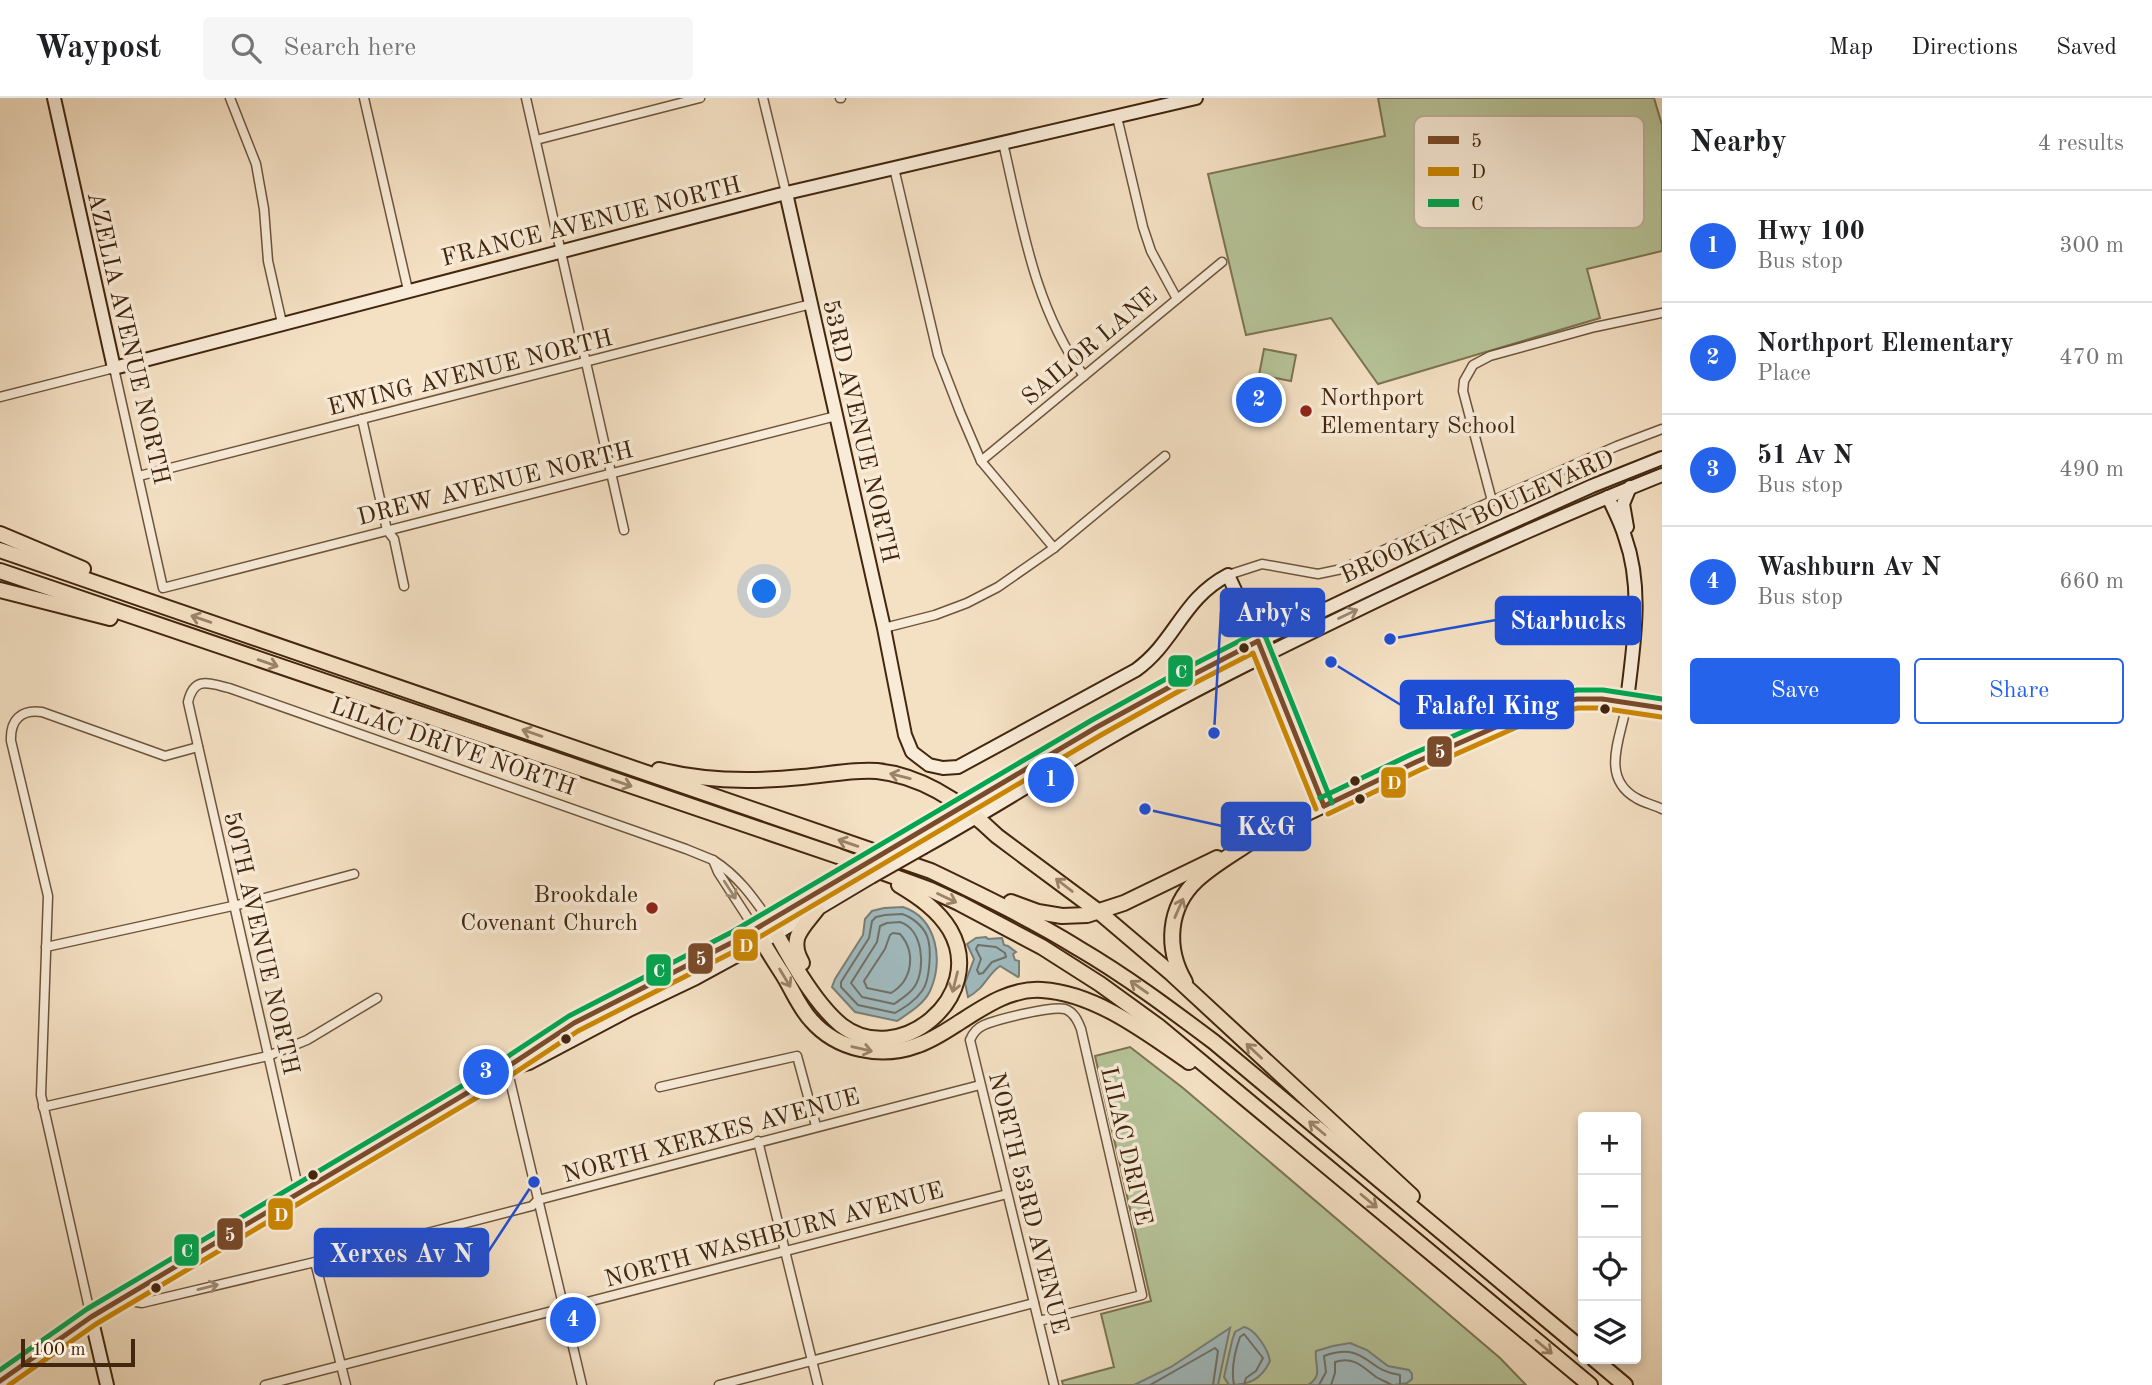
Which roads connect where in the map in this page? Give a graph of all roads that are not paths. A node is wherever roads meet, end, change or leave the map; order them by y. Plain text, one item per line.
1 (54, 98) edge
2 (229, 98) edge
3 (364, 98) edge
4 (526, 98) edge
5 (700, 98) edge
6 (763, 98) edge
7 (1196, 98) edge
8 (1117, 117) junction
9 (536, 139) junction
10 (1003, 143) junction
11 (894, 168) junction
12 (786, 193) junction
13 (562, 251) junction
14 (1222, 261) dead end
15 (408, 290) junction
16 (1177, 299) junction
17 (811, 304) junction
18 (1662, 313) edge
19 (282, 323) junction
20 (587, 362) junction
21 (114, 368) junction
22 (1084, 376) junction
23 (0, 397) edge
24 (835, 416) junction
25 (362, 419) junction
26 (1662, 429) edge
27 (1165, 456) dead end
28 (1656, 460) edge
29 (981, 461) junction
30 (611, 473) junction
31 (1662, 475) edge
32 (139, 477) junction
33 (1630, 488) junction
34 (1608, 497) junction
35 (1492, 501) junction
36 (387, 530) junction
37 (624, 530) dead end
38 (0, 534) edge
39 (1626, 538) junction
40 (1054, 548) junction
41 (0, 550) edge
42 (0, 571) edge
43 (1228, 575) junction
44 (404, 586) dead end
45 (163, 588) joint
46 (0, 590) edge
47 (117, 590) junction
48 (884, 628) junction
49 (203, 641) junction
50 (1258, 641) junction
51 (1265, 655) junction
52 (1627, 701) junction
53 (188, 702) joint
54 (1662, 708) edge
55 (198, 747) junction
56 (596, 755) junction
57 (960, 806) junction
58 (1324, 806) junction
59 (1662, 809) edge
60 (976, 818) junction
61 (1256, 838) junction
62 (838, 856) junction
63 (1217, 858) joint
64 (713, 860) junction
65 (931, 871) junction
66 (354, 874) dead end
67 (233, 905) junction
68 (817, 909) junction
69 (1099, 912) junction
70 (769, 920) junction
71 (776, 934) junction
72 (759, 936) junction
73 (46, 947) junction
74 (1194, 994) junction
75 (377, 998) dead end
76 (1067, 1010) joint
77 (832, 1016) junction
78 (268, 1056) junction
79 (507, 1068) junction
80 (980, 1085) junction
81 (660, 1087) dead end
82 (43, 1107) junction
83 (1265, 1115) junction
84 (816, 1126) junction
85 (758, 1141) junction
86 (299, 1191) junction
87 (1007, 1194) junction
88 (538, 1200) junction
89 (785, 1251) junction
90 (315, 1262) junction
91 (131, 1294) junction
92 (1520, 1297) junction
93 (1034, 1303) junction
94 (564, 1308) junction
95 (91, 1317) junction
96 (1039, 1321) junction
97 (1578, 1346) edge
98 (812, 1362) junction
99 (1600, 1364) edge
100 (341, 1365) junction
101 (0, 1381) edge
102 (1623, 1383) edge
103 (107, 1385) edge
104 (265, 1385) edge
105 (346, 1385) edge
106 (582, 1385) edge
107 (719, 1385) edge
108 (818, 1385) edge
109 (1054, 1385) edge
110 (1590, 1385) edge

1 - 21 street, AZELIA AVENUE NORTH
2 - 19 street
3 - 15 street
4 - 9 street
5 - 9 street
6 - 12 street, 53RD AVENUE NORTH
7 - 8 street, FRANCE AVENUE NORTH
8 - 10 street, FRANCE AVENUE NORTH
8 - 16 street
9 - 13 street
10 - 11 street, FRANCE AVENUE NORTH
10 - 22 street
11 - 12 street, FRANCE AVENUE NORTH
11 - 29 street
12 - 13 street, FRANCE AVENUE NORTH
12 - 17 street, 53RD AVENUE NORTH
13 - 15 street, FRANCE AVENUE NORTH
13 - 20 street
14 - 16 street, SAILOR LANE
15 - 19 street, FRANCE AVENUE NORTH
16 - 22 street, SAILOR LANE
17 - 20 street, EWING AVENUE NORTH
17 - 24 street, 53RD AVENUE NORTH
18 - 35 street
19 - 21 street, FRANCE AVENUE NORTH
20 - 25 street, EWING AVENUE NORTH
20 - 30 street
21 - 23 street, FRANCE AVENUE NORTH
21 - 32 street, AZELIA AVENUE NORTH
22 - 29 street, SAILOR LANE
24 - 30 street, DREW AVENUE NORTH
24 - 48 street, 53RD AVENUE NORTH
25 - 32 street, EWING AVENUE NORTH
25 - 36 street
26 - 35 street
27 - 40 street
28 - 34 street
28 - 50 street, BROOKLYN BOULEVARD
29 - 40 street
30 - 36 street, DREW AVENUE NORTH
30 - 37 street
31 - 33 street, BROOKLYN BOULEVARD
32 - 45 street, AZELIA AVENUE NORTH
33 - 34 street, BROOKLYN BOULEVARD
33 - 39 street
34 - 39 street
51 -> 34 street, BROOKLYN BOULEVARD
35 - 43 street
36 - 44 street
36 - 45 street, DREW AVENUE NORTH
38 - 47 highway
39 - 52 street
40 - 48 street
41 - 47 highway
42 - 49 highway
43 - 48 street, 53RD AVENUE NORTH
43 - 50 street
46 - 49 highway
56 -> 47 highway
49 -> 62 highway
50 - 51 street
50 - 57 street, BROOKLYN BOULEVARD
51 - 58 street
51 - 60 street, BROOKLYN BOULEVARD
52 - 54 street
52 - 58 street
52 - 59 street
53 - 55 street, 50TH AVENUE NORTH
53 - 64 street, LILAC DRIVE NORTH
55 - 67 street, 50TH AVENUE NORTH
55 - 73 street
57 -> 56 highway
65 -> 56 highway
57 - 60 highway
57 - 70 street, BROOKLYN BOULEVARD, bridge
58 - 61 street
60 - 68 street, BROOKLYN BOULEVARD, bridge
69 -> 60 highway
61 - 63 street
74 -> 61 highway
62 -> 77 highway
62 -> 83 highway
63 - 69 highway
64 - 70 street, LILAC DRIVE NORTH
64 -> 72 street
65 - 69 highway
92 -> 65 highway
66 - 67 street
67 - 73 street
67 - 78 street, 50TH AVENUE NORTH
68 - 71 street, BROOKLYN BOULEVARD
68 - 77 highway
69 - 74 highway
70 - 71 highway
70 - 72 street, BROOKLYN BOULEVARD
71 - 72 street, BROOKLYN BOULEVARD
71 - 77 highway
72 - 79 street, BROOKLYN BOULEVARD
72 -> 83 highway
73 - 82 street
92 -> 74 highway
75 - 78 street
76 - 80 street, NORTH 53RD AVENUE
76 - 96 street, LILAC DRIVE
78 - 82 street
78 - 86 street, 50TH AVENUE NORTH
79 - 86 street, BROOKLYN BOULEVARD
79 - 88 street
80 - 84 street, NORTH XERXES AVENUE
80 - 87 street, NORTH 53RD AVENUE
81 - 84 street
82 - 95 street
83 -> 110 highway
84 - 85 street, NORTH XERXES AVENUE
85 - 88 street, NORTH XERXES AVENUE
85 - 89 street
86 - 91 street, BROOKLYN BOULEVARD
87 - 89 street, NORTH WASHBURN AVENUE
87 - 93 street, NORTH 53RD AVENUE
88 - 90 street, NORTH XERXES AVENUE
88 - 94 street
89 - 94 street, NORTH WASHBURN AVENUE
89 - 98 street
91 -> 90 street, NORTH XERXES AVENUE
90 - 100 street
91 - 95 street, BROOKLYN BOULEVARD
92 - 97 highway
93 - 96 street, NORTH 53RD AVENUE
93 - 98 street
94 - 100 street, NORTH WASHBURN AVENUE
94 - 106 street
95 - 101 street, BROOKLYN BOULEVARD
95 - 103 street
96 - 109 street, NORTH 53RD AVENUE
98 - 107 street
98 - 108 street
99 - 102 highway
100 - 104 street, NORTH WASHBURN AVENUE
100 - 105 street

